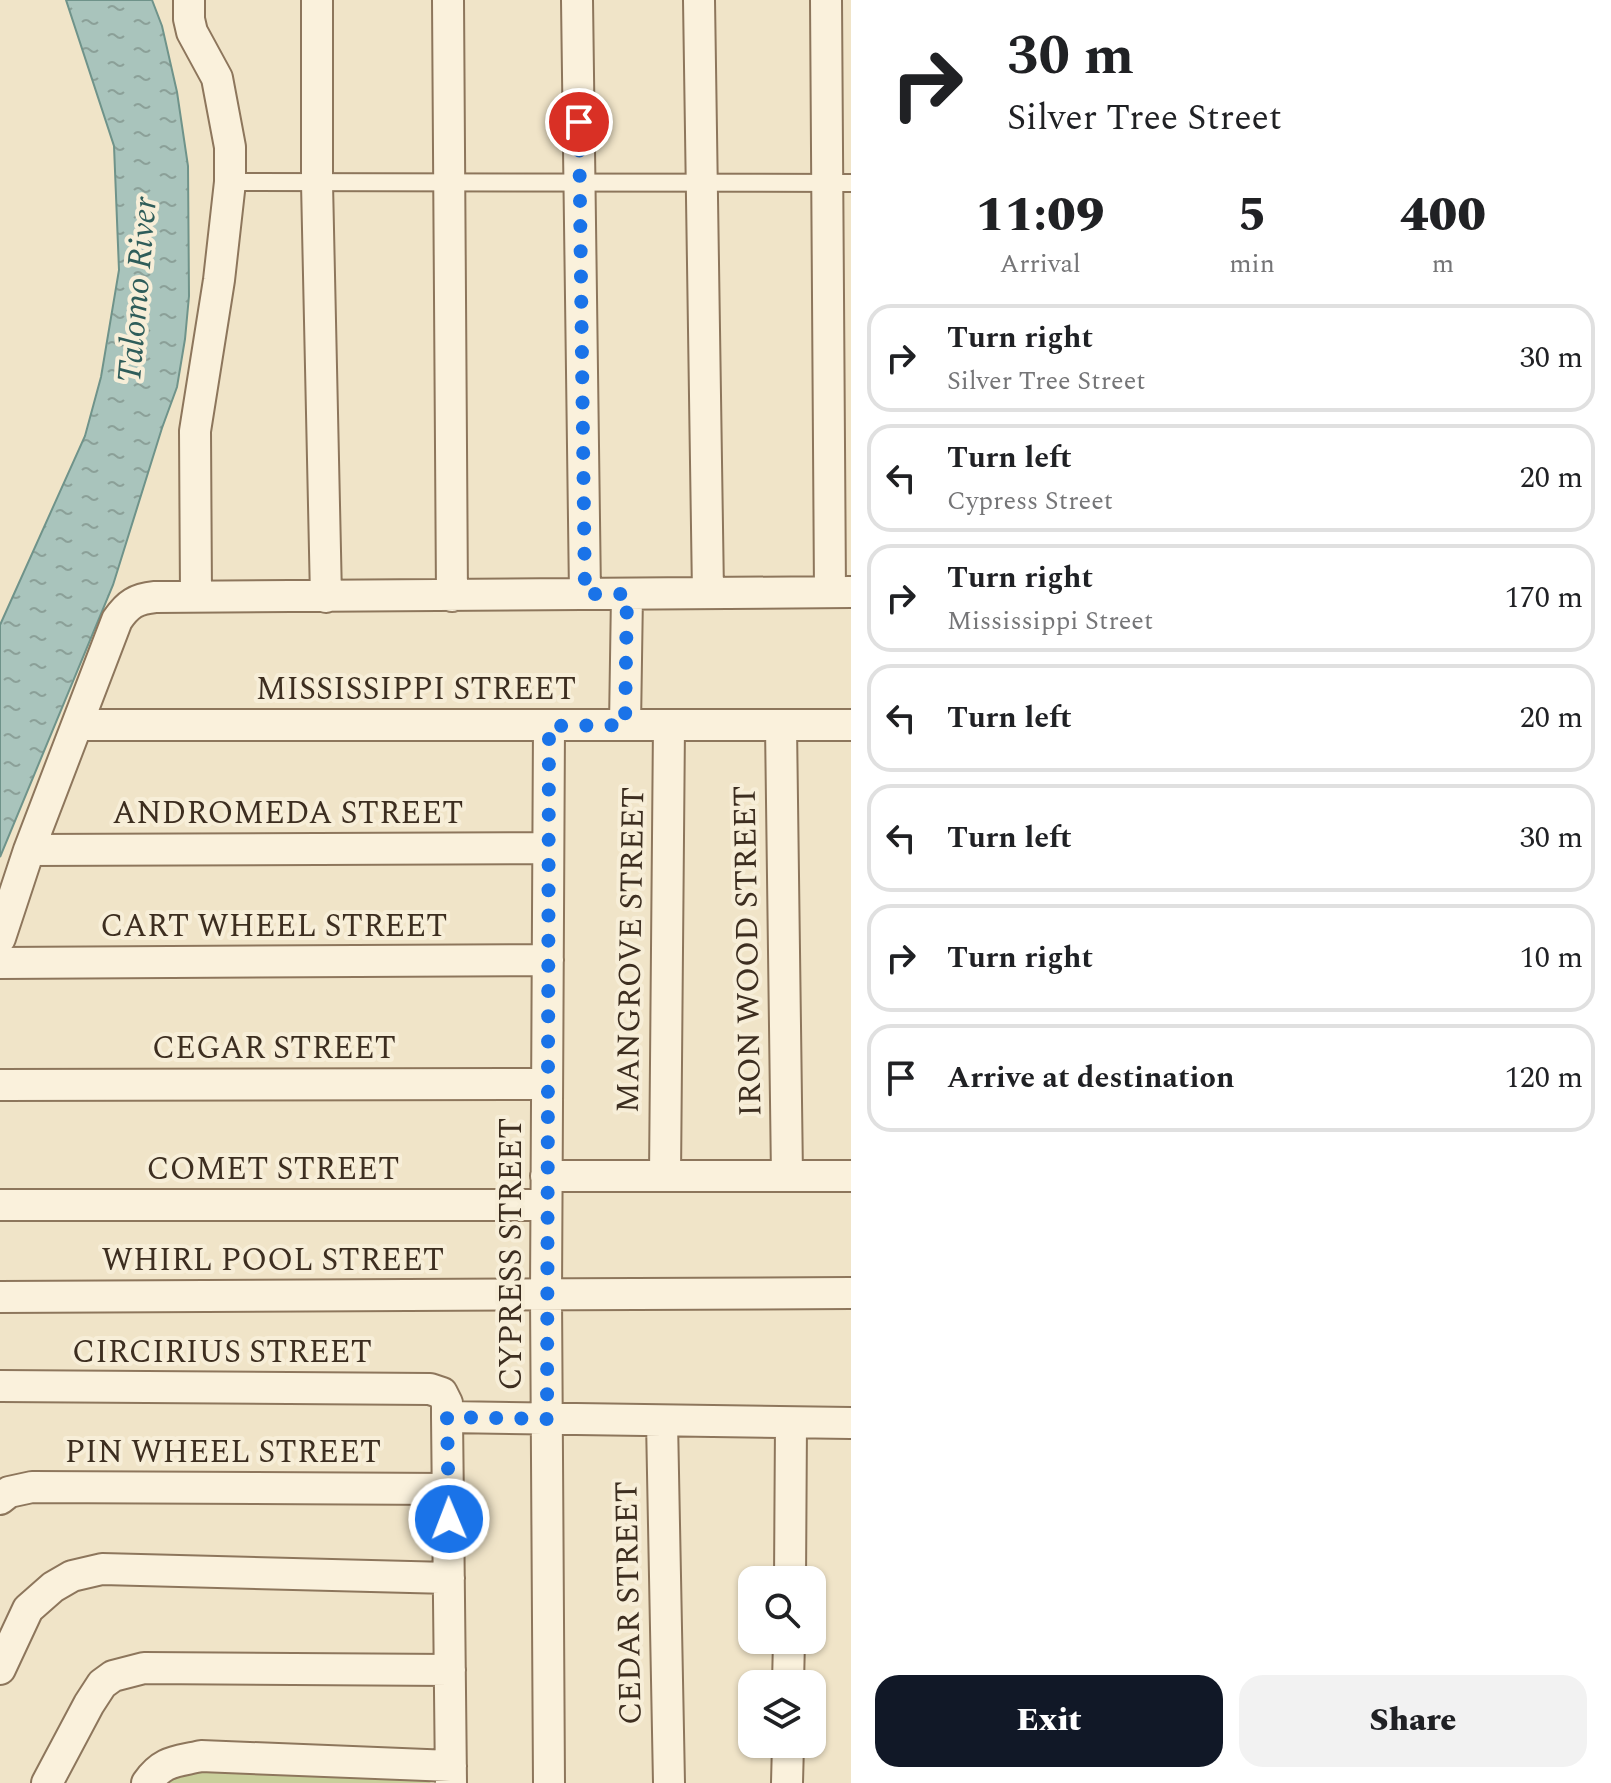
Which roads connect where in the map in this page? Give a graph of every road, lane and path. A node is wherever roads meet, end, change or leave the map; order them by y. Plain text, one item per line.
1 (189, 0) edge
2 (317, 0) edge
3 (448, 0) edge
4 (577, 0) edge
5 (699, 0) edge
6 (826, 0) edge
7 (230, 182) junction
8 (317, 183) junction
9 (449, 183) junction
10 (580, 183) junction
11 (701, 183) junction
12 (839, 183) edge
13 (840, 592) edge
14 (708, 593) junction
15 (585, 594) junction
16 (627, 594) junction
17 (196, 596) junction
18 (452, 596) junction
19 (326, 597) junction
20 (77, 725) junction
21 (625, 725) junction
22 (669, 725) junction
23 (851, 725) edge
24 (549, 726) junction
25 (781, 726) junction
26 (548, 848) junction
27 (29, 850) junction
28 (0, 938) edge
29 (548, 960) junction
30 (0, 963) edge
31 (547, 1084) junction
32 (0, 1085) edge
33 (665, 1176) junction
34 (787, 1176) junction
35 (851, 1176) edge
36 (546, 1190) junction
37 (0, 1205) edge
38 (851, 1293) edge
39 (546, 1295) junction
40 (0, 1297) edge
41 (0, 1386) edge
42 (445, 1405) junction
43 (547, 1419) junction
44 (662, 1421) junction
45 (791, 1423) junction
46 (851, 1423) edge
47 (448, 1489) junction
48 (0, 1499) edge
49 (790, 1566) edge
50 (449, 1578) junction
51 (0, 1669) edge
52 (450, 1670) junction
53 (788, 1758) edge
54 (451, 1775) edge
55 (47, 1783) edge
56 (147, 1783) edge
57 (549, 1783) edge
58 (669, 1783) edge
59 (787, 1783) edge

1 - 7 street
2 - 8 street
3 - 9 street
4 - 10 street
5 - 11 street
6 - 12 street
7 - 8 lane
7 - 17 street
8 - 9 lane
8 - 19 street
9 - 10 lane
9 - 18 street
10 - 11 lane
10 - 15 street
11 - 12 lane
11 - 14 street
12 - 13 street
13 - 14 street
14 - 16 street
15 - 16 street
15 - 18 street
16 - 21 street
17 - 19 street
17 - 20 street
18 - 19 street
20 - 24 street, MISSISSIPPI STREET
20 - 27 street
21 - 22 street, MISSISSIPPI STREET
21 - 24 street, MISSISSIPPI STREET
22 - 25 street, MISSISSIPPI STREET
22 - 33 street, MANGROVE STREET
23 - 25 street, MISSISSIPPI STREET
24 - 26 street, CYPRESS STREET
25 - 34 street, IRON WOOD STREET
26 - 27 street, ANDROMEDA STREET
26 - 29 street, CYPRESS STREET
27 - 28 street
29 - 30 street, CART WHEEL STREET
29 - 31 street, CYPRESS STREET
31 - 32 street, CEGAR STREET
31 - 36 street, CYPRESS STREET
33 - 34 street, COMET STREET
33 - 36 street, COMET STREET
34 - 35 street, COMET STREET
36 - 37 street, COMET STREET
36 - 39 street, CYPRESS STREET
38 - 39 street, WHIRL POOL STREET
39 - 40 street, WHIRL POOL STREET
39 - 43 street, CYPRESS STREET
41 - 42 street, CIRCIRIUS STREET
42 - 43 street, CIRCIRIUS STREET
42 - 47 street
43 - 44 street, CIRCIRIUS STREET
43 - 57 street, CYPRESS STREET
44 - 45 street, CIRCIRIUS STREET
44 - 58 street, CEDAR STREET
45 - 46 street, CIRCIRIUS STREET
45 - 49 street
47 - 48 street, PIN WHEEL STREET
47 - 50 street
50 - 51 street
50 - 52 street
52 - 54 street
52 - 55 street
53 - 59 street
54 - 56 street

